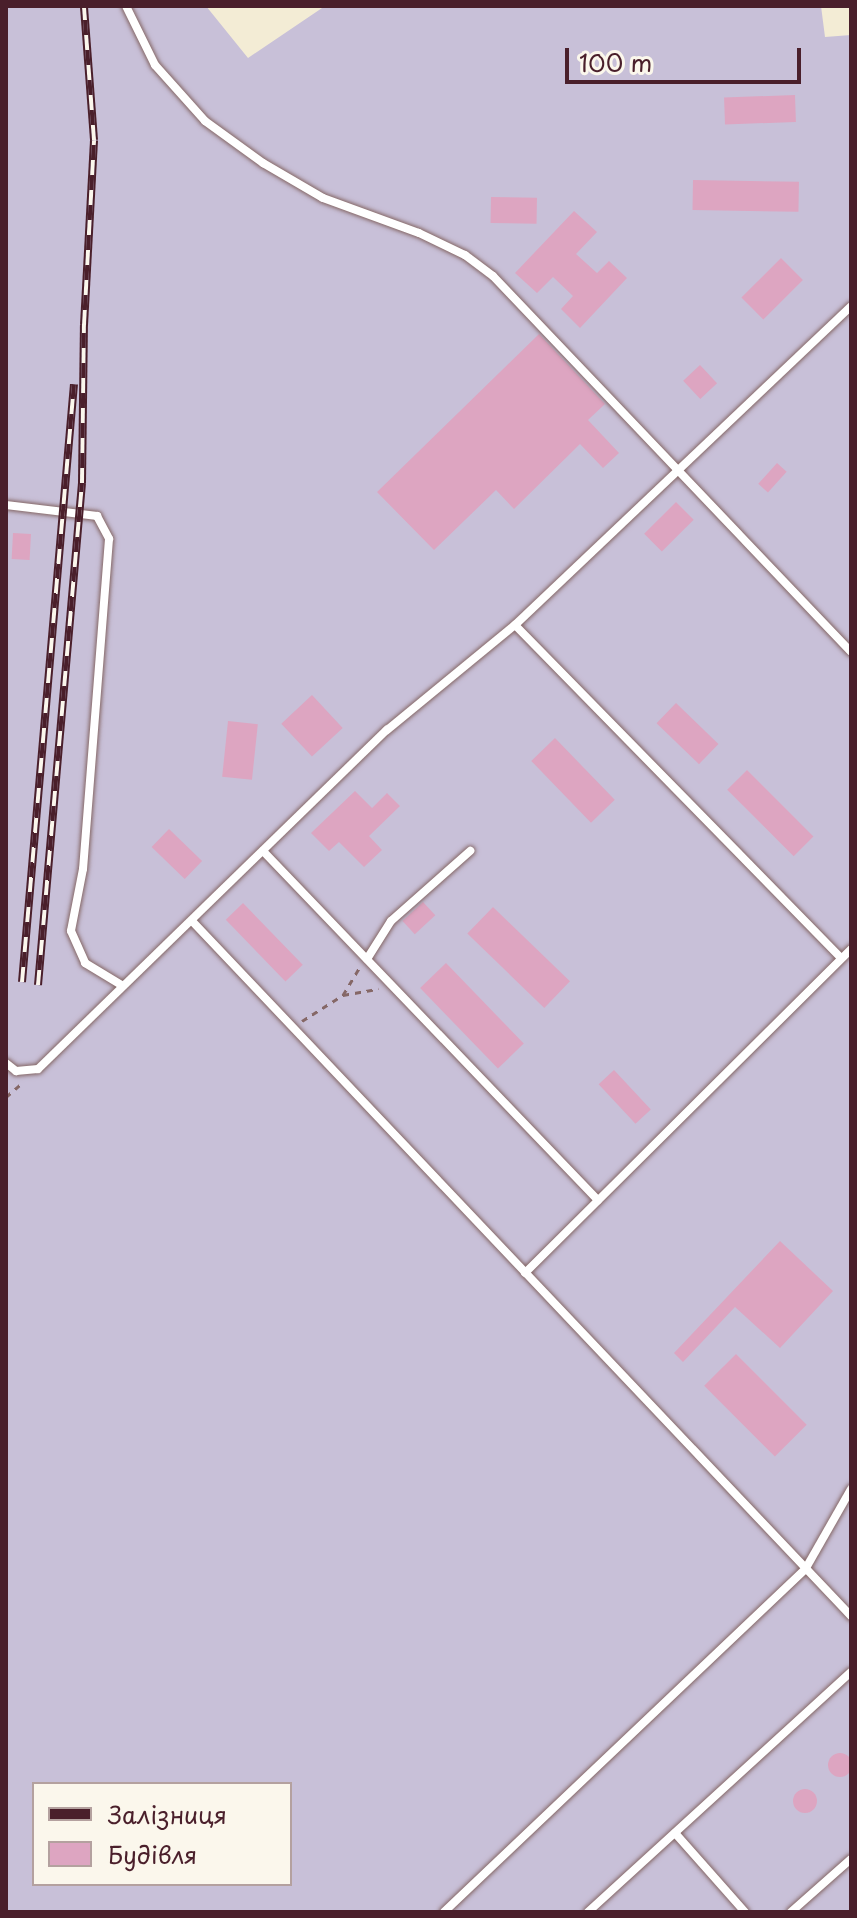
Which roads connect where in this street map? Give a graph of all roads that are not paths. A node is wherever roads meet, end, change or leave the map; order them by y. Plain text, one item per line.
1 (126, 6) edge
2 (851, 306) edge
3 (680, 469) junction
4 (6, 505) edge
5 (515, 625) junction
6 (851, 652) edge
7 (263, 851) junction
8 (470, 851) dead end
9 (192, 921) junction
10 (851, 949) edge
11 (841, 958) junction
12 (367, 959) junction
13 (123, 986) junction
14 (6, 1063) edge
15 (598, 1200) junction
16 (525, 1273) junction
17 (851, 1489) edge
18 (806, 1568) junction
19 (851, 1616) edge
20 (851, 1672) edge
21 (675, 1833) junction
22 (851, 1859) edge
23 (444, 1912) edge
24 (588, 1912) edge
25 (745, 1912) edge
26 (791, 1912) edge

1 - 3 lane
2 - 3 lane
3 - 5 lane
3 - 6 lane
4 - 13 lane
5 - 7 lane
5 - 11 lane
7 - 9 lane
7 - 12 lane
8 - 12 lane
9 - 13 lane
9 - 16 lane
10 - 11 lane
11 - 15 lane
12 - 15 lane
13 - 14 lane
15 - 16 lane
16 - 18 lane
17 - 18 lane
18 - 19 lane
18 - 23 lane
20 - 21 lane
21 - 24 lane
21 - 25 lane
22 - 26 lane

